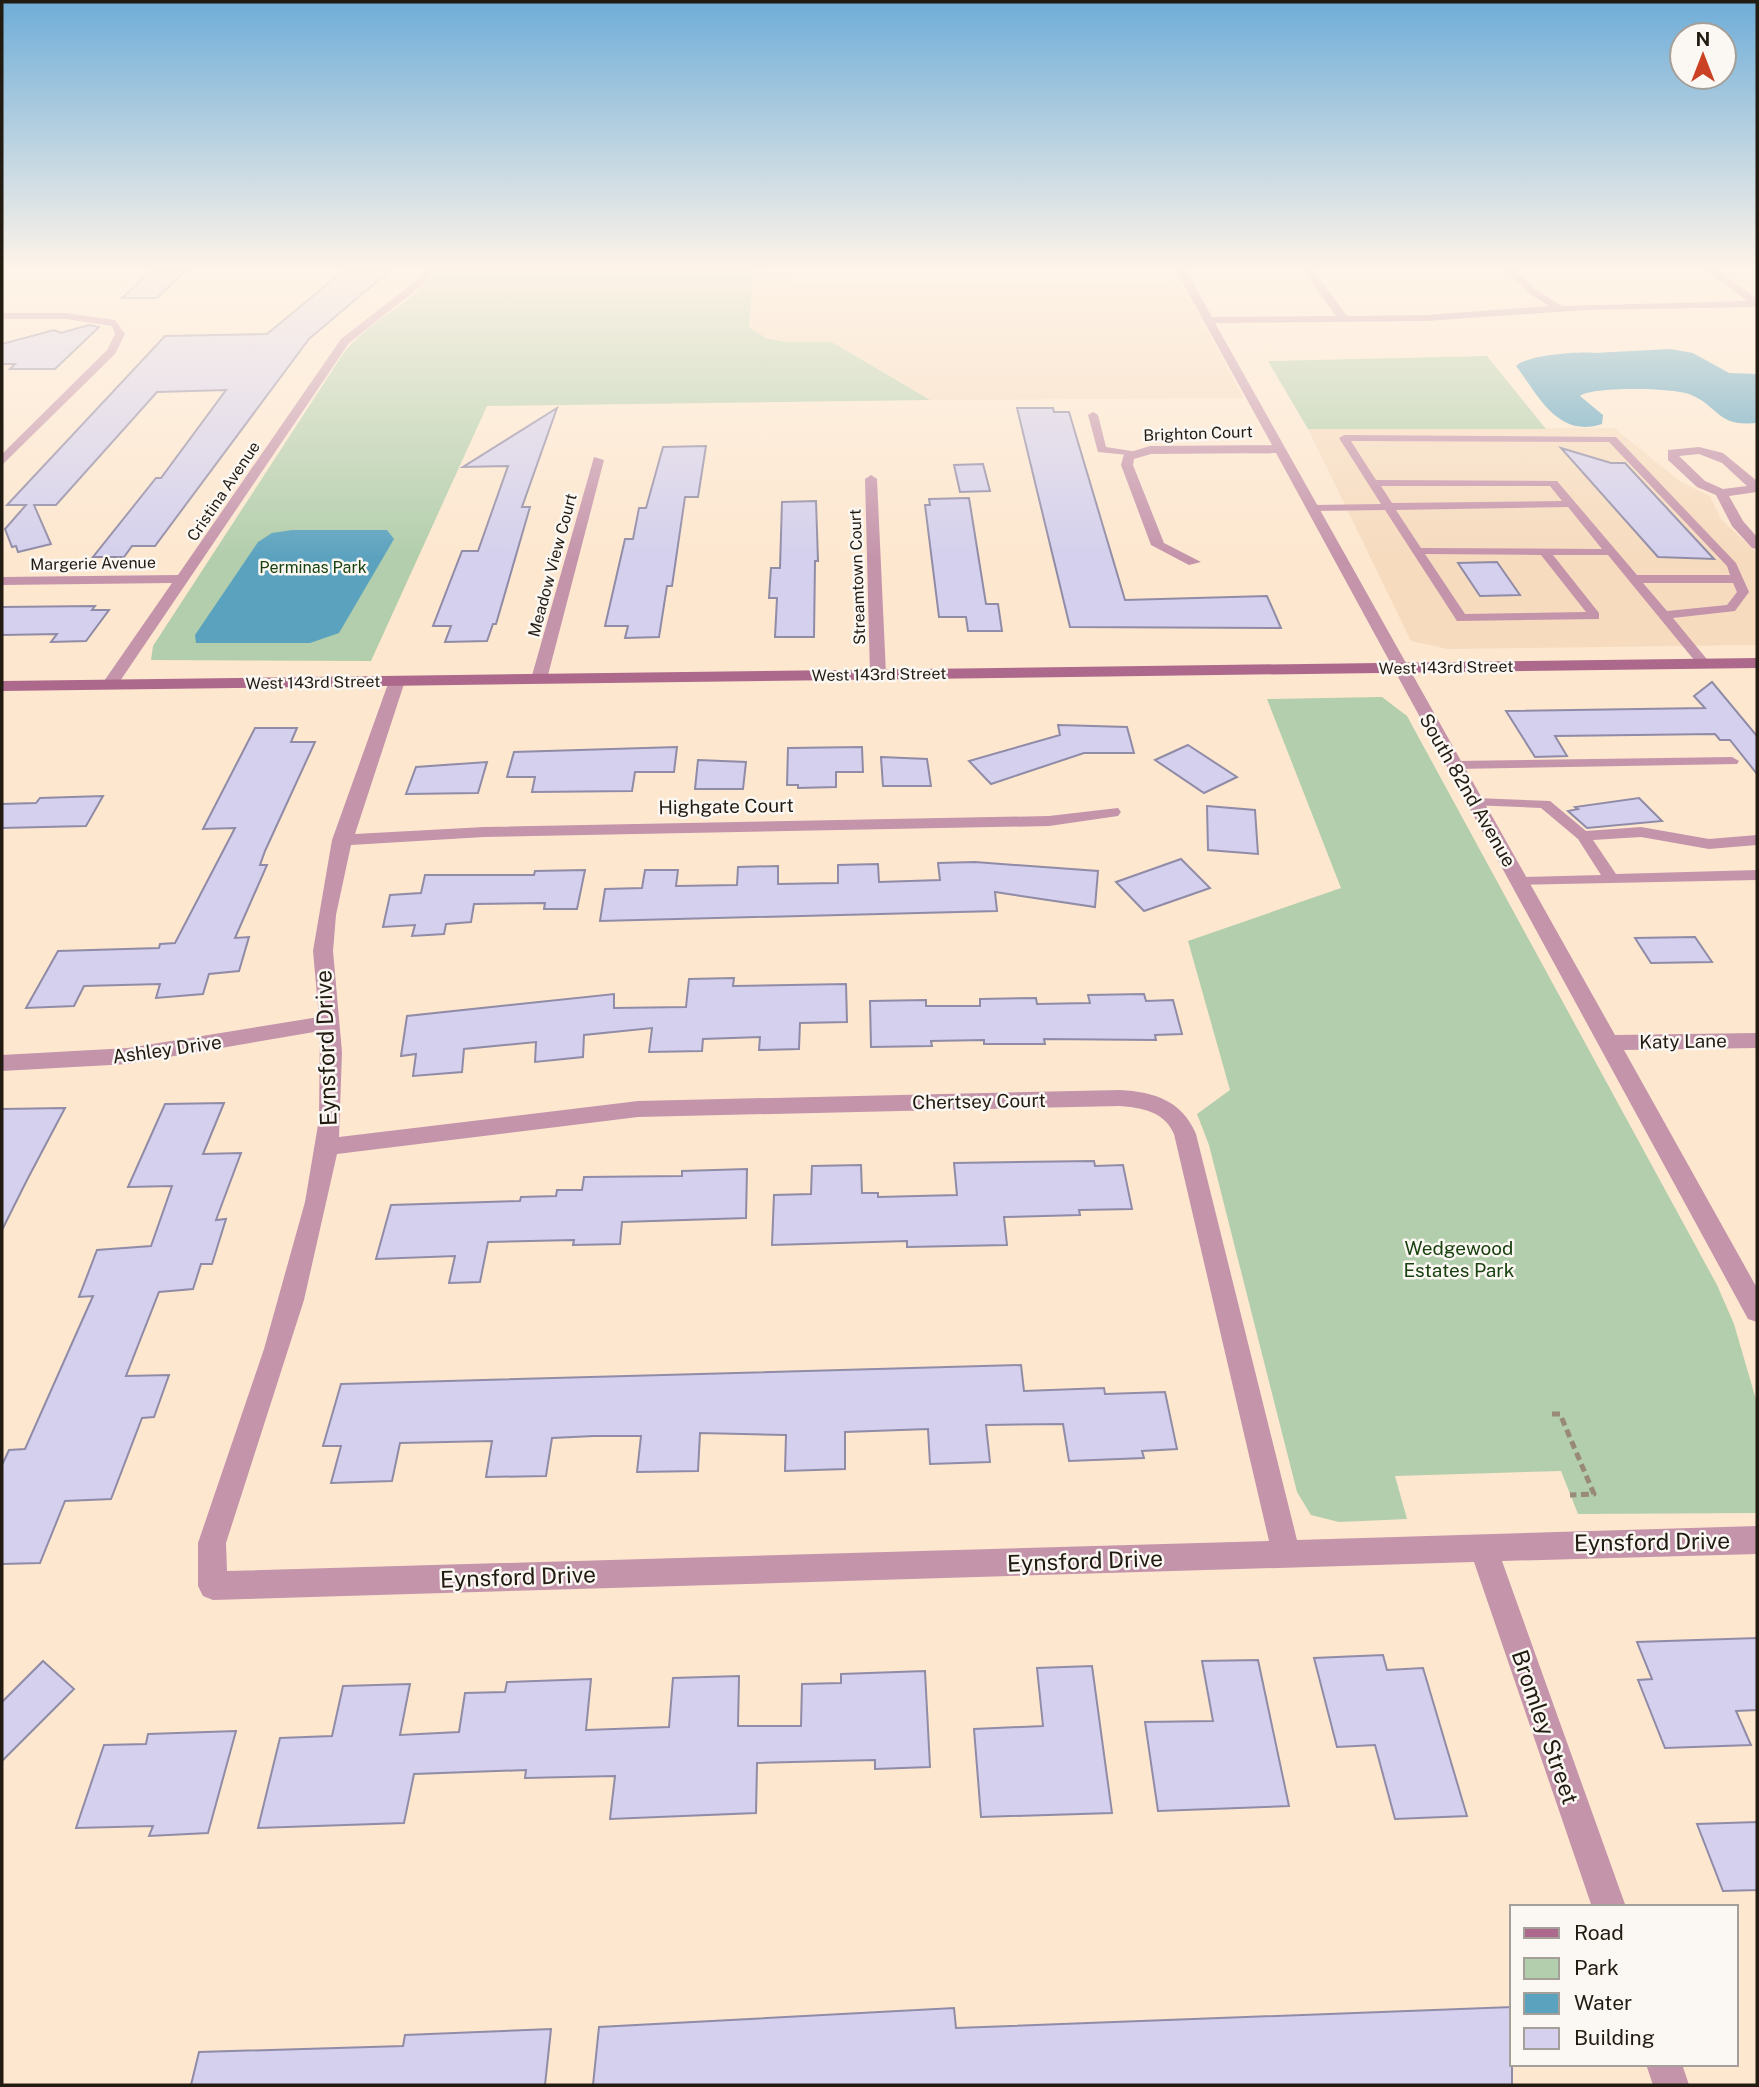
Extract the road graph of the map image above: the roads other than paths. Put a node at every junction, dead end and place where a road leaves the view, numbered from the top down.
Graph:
1 (99, 364) edge
2 (329, 364) edge
3 (1232, 364) edge
4 (1093, 415) dead end
5 (1279, 449) junction
6 (1134, 454) junction
7 (598, 460) dead end
8 (2, 461) edge
9 (871, 479) dead end
10 (1375, 483) junction
11 (1721, 492) junction
12 (1571, 504) junction
13 (1391, 507) junction
14 (1311, 508) junction
15 (1757, 545) edge
16 (1419, 551) junction
17 (1545, 552) junction
18 (1611, 552) junction
19 (1194, 562) dead end
20 (184, 579) junction
21 (1634, 579) junction
22 (1738, 579) junction
23 (2, 581) edge
24 (1664, 615) junction
25 (1704, 663) junction
26 (1757, 663) edge
27 (1399, 667) junction
28 (878, 674) junction
29 (539, 679) junction
30 (397, 681) junction
31 (110, 684) junction
32 (2, 686) edge
33 (1732, 761) dead end
34 (1454, 765) junction
35 (1475, 802) junction
36 (1112, 812) dead end
37 (1583, 836) junction
38 (341, 840) junction
39 (1757, 840) edge
40 (1757, 875) edge
41 (1612, 880) junction
42 (1520, 882) junction
43 (330, 1022) junction
44 (1757, 1040) edge
45 (1609, 1043) junction
46 (2, 1063) edge
47 (327, 1147) junction
48 (1757, 1311) edge
49 (1757, 1540) edge
50 (1483, 1547) junction
51 (1287, 1555) junction
52 (1607, 1905) edge
53 (1665, 2066) edge
54 (1671, 2085) edge

1 - 8 street
2 - 20 street, Cristina Avenue
3 - 5 street, South 82nd Avenue
4 - 6 lane
5 - 6 street, Brighton Court
5 - 14 street, South 82nd Avenue
6 - 19 street, Brighton Court
7 - 29 street, Meadow View Court
9 - 28 street, Streamtown Court
10 - 12 lane
10 - 13 lane
10 - 22 lane
11 - 11 street
11 - 15 street
12 - 13 lane
12 - 18 lane
13 - 14 lane
13 - 16 lane
14 - 27 street, South 82nd Avenue
16 - 17 lane
16 - 17 lane
17 - 18 lane
18 - 21 lane
20 - 23 street, Margerie Avenue
20 - 31 street, Cristina Avenue
21 - 22 lane
21 - 24 lane
22 - 24 lane
24 - 25 lane
25 - 26 main road, West 143rd Street
25 - 27 main road, West 143rd Street
27 - 28 main road, West 143rd Street
27 - 34 street, South 82nd Avenue
28 - 29 main road, West 143rd Street
29 - 30 main road, West 143rd Street
30 - 31 main road, West 143rd Street
30 - 38 street, Eynsford Drive
31 - 32 main road, West 143rd Street
33 - 34 lane
34 - 35 street, South 82nd Avenue
35 - 37 lane
35 - 42 street, South 82nd Avenue
36 - 38 street, Highgate Court
37 - 39 lane
37 - 41 lane
38 - 43 street, Eynsford Drive
40 - 41 lane
41 - 42 lane
42 - 45 street, South 82nd Avenue
43 - 46 street, Ashley Drive
43 - 47 street, Eynsford Drive
44 - 45 street, Katy Lane
45 - 48 street, South 82nd Avenue
47 - 51 street, Chertsey Court
47 - 51 street, Eynsford Drive
49 - 50 street, Eynsford Drive
50 - 51 street, Eynsford Drive
50 - 52 street, Bromley Street
53 - 54 street

